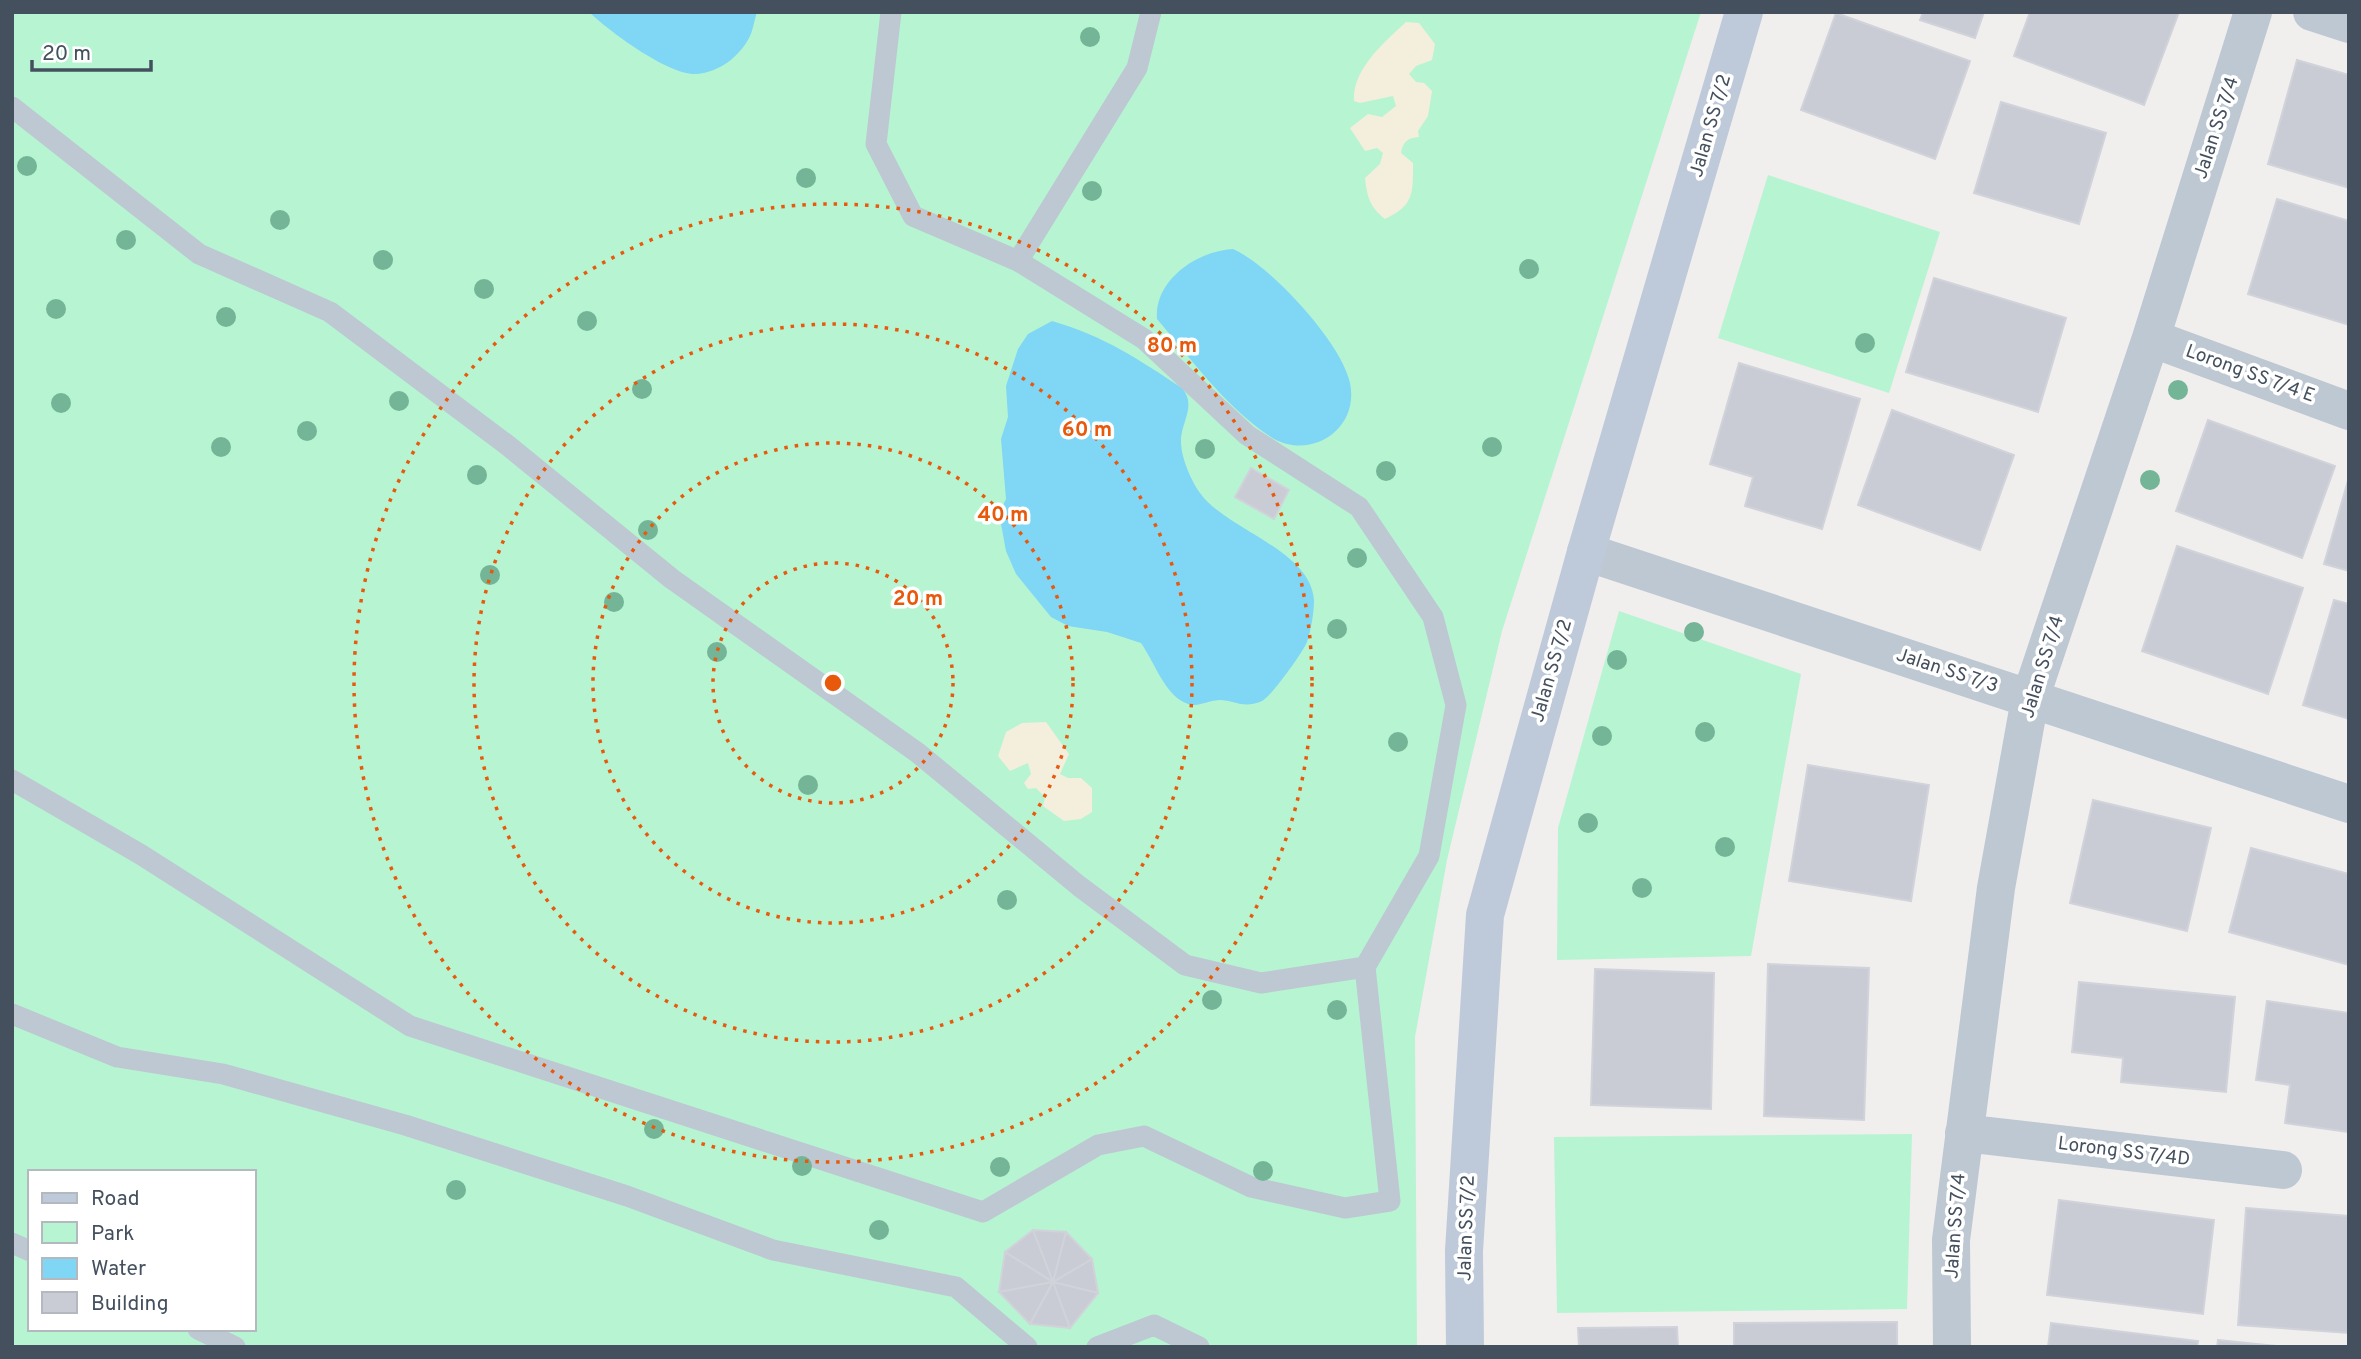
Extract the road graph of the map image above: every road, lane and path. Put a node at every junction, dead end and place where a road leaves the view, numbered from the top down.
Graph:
1 (891, 12) edge
2 (1151, 12) edge
3 (1744, 12) edge
4 (2253, 12) edge
5 (2312, 12) edge
6 (2349, 24) edge
7 (12, 107) edge
8 (1018, 261) junction
9 (2151, 338) junction
10 (2349, 411) edge
11 (1586, 552) junction
12 (2030, 699) junction
13 (12, 780) edge
14 (2349, 804) edge
15 (1365, 967) junction
16 (12, 1014) edge
17 (1964, 1133) junction
18 (2283, 1170) dead end
19 (12, 1243) edge
20 (28, 1250) edge
21 (202, 1331) edge
22 (235, 1347) edge
23 (1027, 1347) edge
24 (1097, 1347) edge
25 (1199, 1347) edge
26 (1465, 1347) edge
27 (1952, 1347) edge

1 - 8 lane
2 - 8 lane
3 - 11 street, Jalan SS 7/2
4 - 9 street, Jalan SS 7/4
5 - 6 street
7 - 15 lane
8 - 15 lane
9 - 10 street, Lorong SS 7/4 E
9 - 12 street, Jalan SS 7/4
11 - 12 street, Jalan SS 7/3
11 - 26 street, Jalan SS 7/2
12 - 14 street, Jalan SS 7/3
12 - 17 street, Jalan SS 7/4
13 - 15 lane
16 - 23 lane
17 - 18 street, Lorong SS 7/4D
17 - 27 street, Jalan SS 7/4
19 - 20 lane
21 - 22 lane
24 - 25 lane

